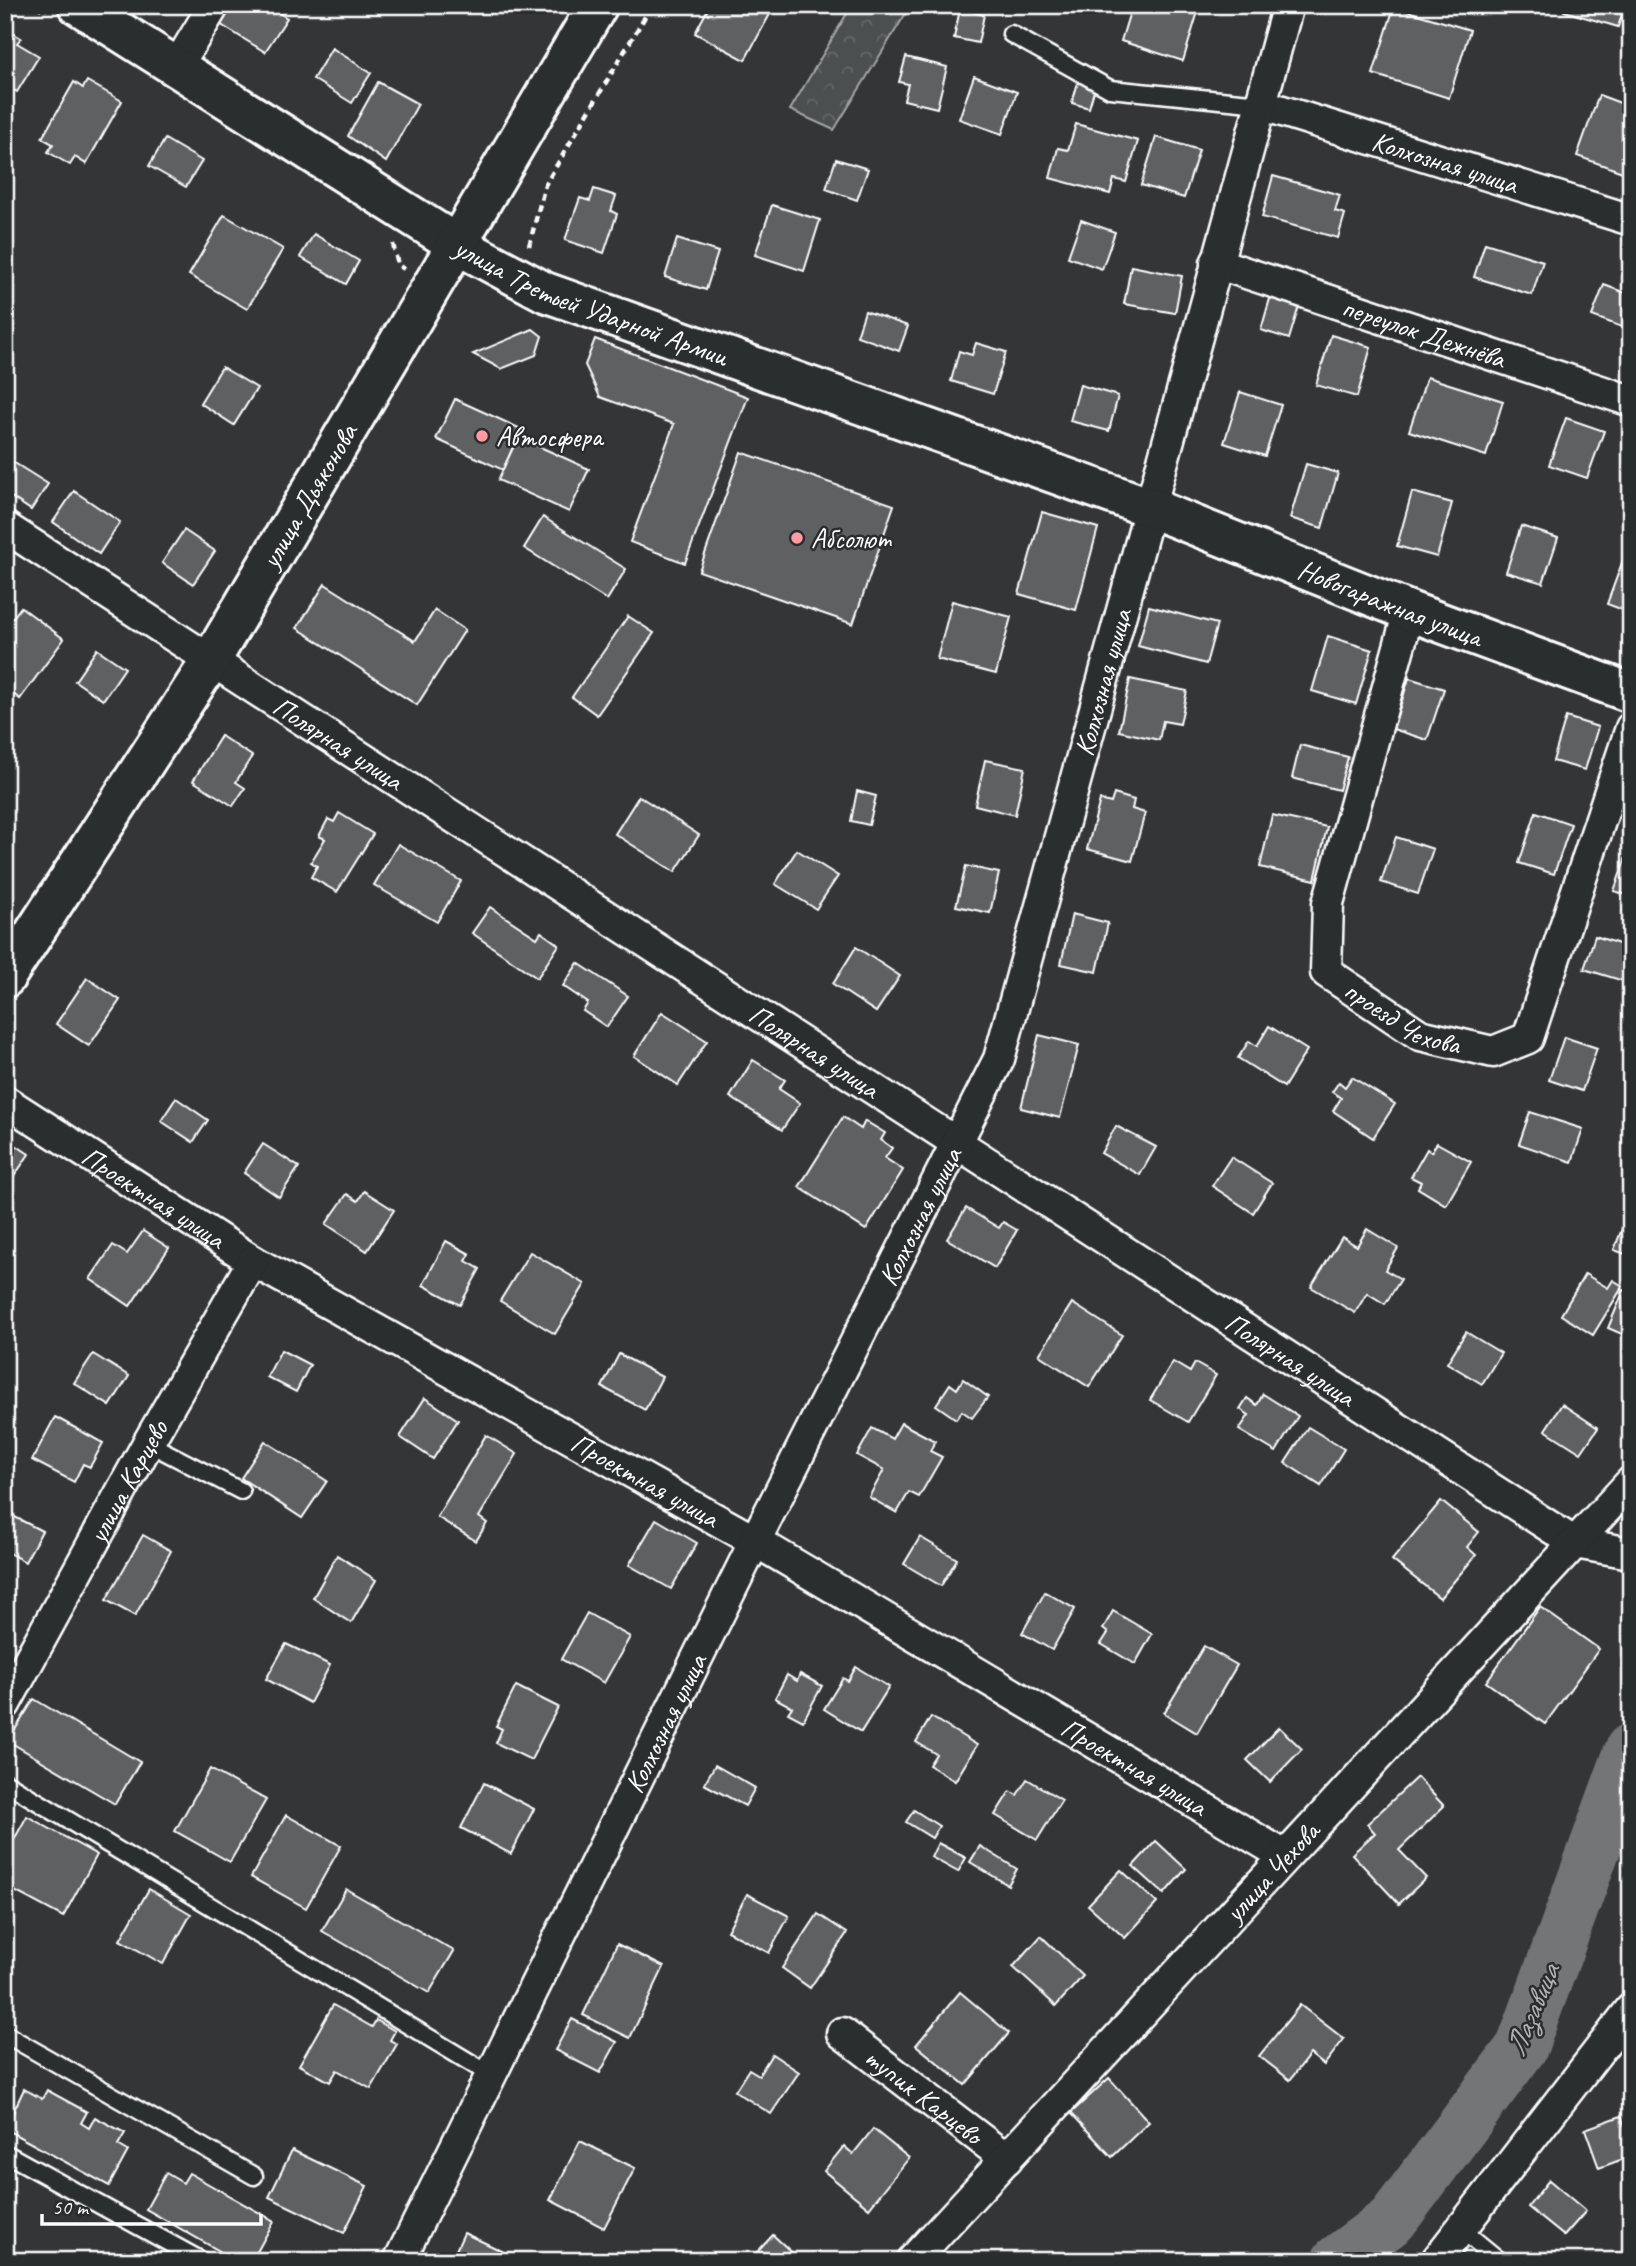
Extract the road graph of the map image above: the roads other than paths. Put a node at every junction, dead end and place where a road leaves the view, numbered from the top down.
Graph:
1 (78, 5) edge
2 (214, 5) edge
3 (598, 5) edge
4 (1288, 5) edge
5 (1011, 34) dead end
6 (176, 68) junction
7 (1261, 104) junction
8 (1631, 220) edge
9 (458, 245) junction
10 (1216, 263) junction
11 (1631, 401) edge
12 (1151, 508) junction
13 (5, 527) edge
14 (1409, 611) junction
15 (210, 662) junction
16 (1631, 692) edge
17 (1631, 728) edge
18 (5, 978) edge
19 (5, 1101) edge
20 (955, 1143) junction
21 (253, 1261) junction
22 (148, 1443) junction
23 (1631, 1482) edge
24 (241, 1491) dead end
25 (755, 1541) junction
26 (1575, 1543) junction
27 (1631, 1553) edge
28 (5, 1704) edge
29 (5, 1782) edge
30 (1285, 1856) junction
31 (1631, 2009) edge
32 (842, 2032) dead end
33 (5, 2034) edge
34 (491, 2075) junction
35 (5, 2153) edge
36 (1007, 2159) junction
37 (254, 2176) dead end
38 (1461, 2229) junction
39 (202, 2261) edge
40 (399, 2261) edge
41 (912, 2261) edge
42 (1436, 2261) edge
43 (1500, 2261) edge

1 - 6 main road, улица Третьей Ударной Армии
2 - 6 street
3 - 9 main road, улица Дьяконова
4 - 7 street, Колхозная улица
5 - 7 lane
6 - 9 main road, улица Третьей Ударной Армии
7 - 8 street, Колхозная улица
7 - 10 street, Колхозная улица
9 - 12 main road, улица Третьей Ударной Армии
9 - 15 main road, улица Дьяконова
10 - 11 street, переулок Дежнёва
10 - 12 street, Колхозная улица
12 - 14 main road, Новогаражная улица
12 - 20 street, Колхозная улица
13 - 15 street, Полярная улица
14 - 16 main road, Новогаражная улица
14 - 17 street, проезд Чехова
15 - 18 main road, улица Дьяконова
15 - 20 street, Полярная улица
19 - 21 street, Проектная улица
20 - 25 street, Колхозная улица
20 - 26 street, Полярная улица
21 - 22 street, улица Карцево
21 - 25 street, Проектная улица
22 - 24 lane
22 - 28 street, улица Карцево
23 - 26 street, улица Чехова
25 - 30 street, Проектная улица
25 - 34 street, Колхозная улица
26 - 27 street, Полярная улица
26 - 30 street, улица Чехова
29 - 34 lane
30 - 36 street, улица Чехова
31 - 38 street
32 - 36 street, тупик Карцево
33 - 37 lane
34 - 40 street, Колхозная улица
35 - 39 lane
36 - 41 street, улица Чехова
38 - 42 street
38 - 43 lane

